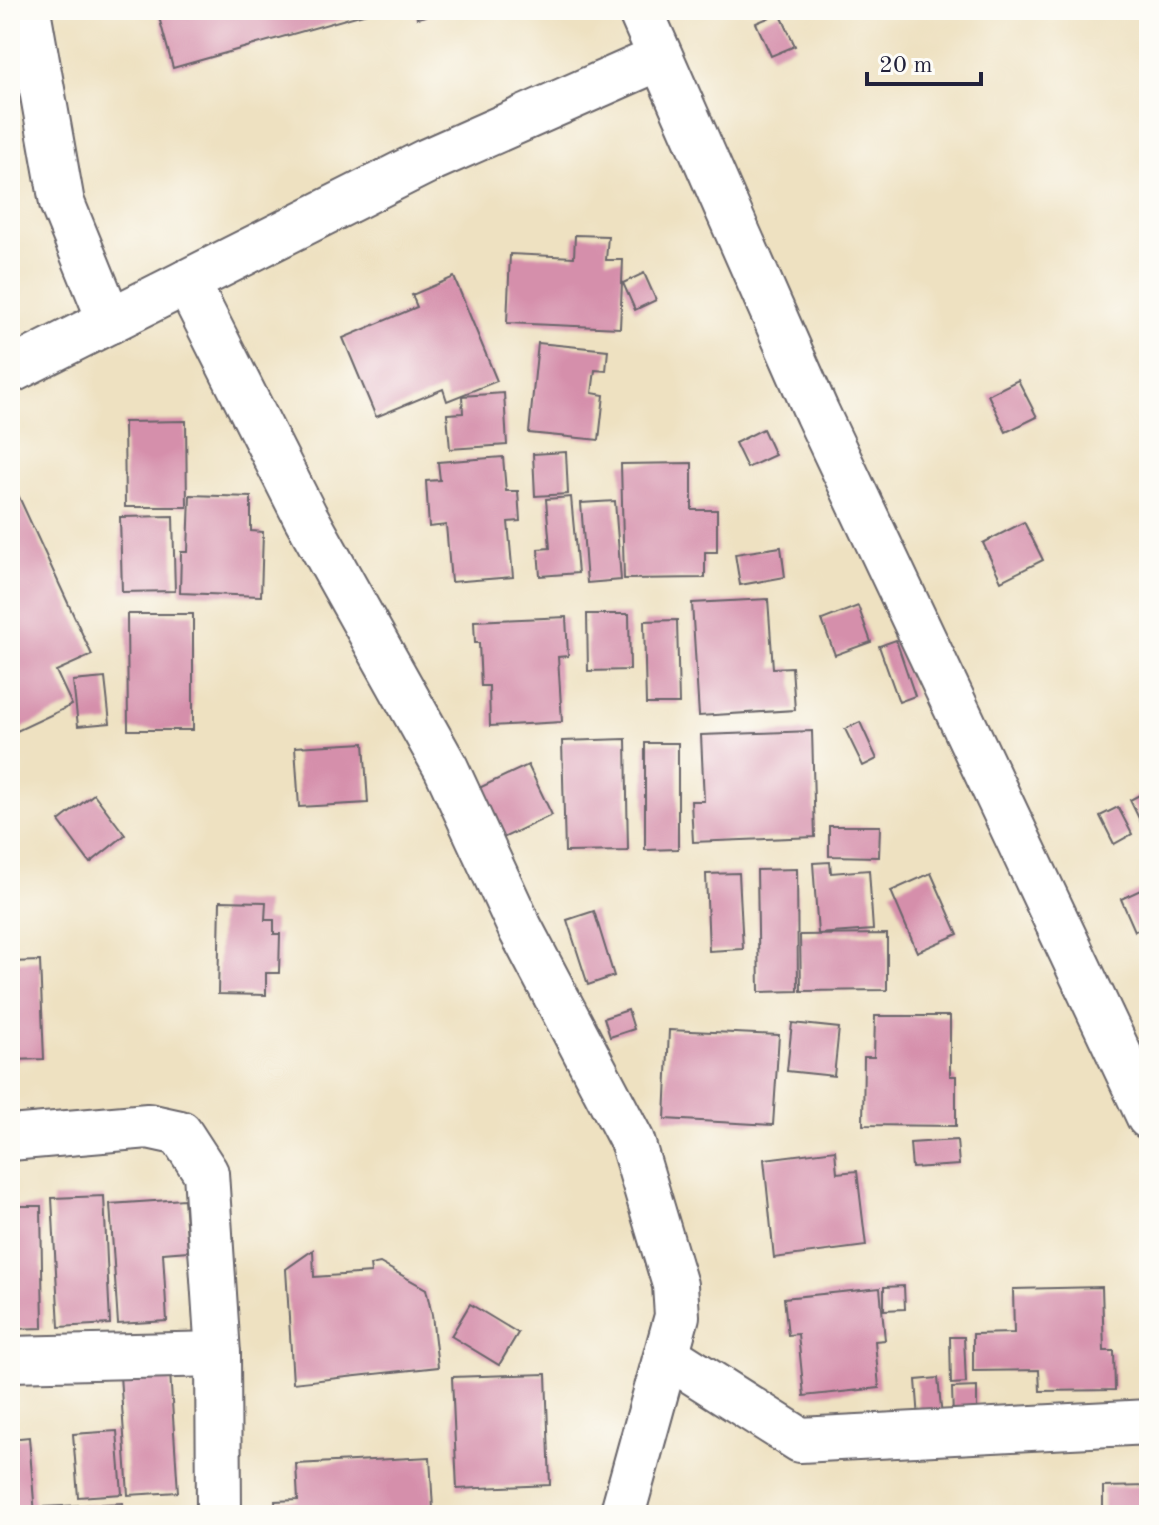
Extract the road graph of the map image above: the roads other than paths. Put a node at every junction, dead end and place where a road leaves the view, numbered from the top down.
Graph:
1 (28, 10) edge
2 (640, 10) edge
3 (660, 58) junction
4 (187, 282) junction
5 (110, 321) junction
6 (10, 371) edge
7 (1149, 1117) edge
8 (10, 1138) edge
9 (218, 1354) junction
10 (668, 1356) junction
11 (10, 1359) edge
12 (1149, 1422) edge
13 (219, 1515) edge
14 (622, 1515) edge

1 - 5 street
2 - 3 street
3 - 4 street
3 - 7 street
4 - 5 street
4 - 10 street
5 - 6 street
8 - 9 street
9 - 11 street
9 - 13 street
10 - 12 street
10 - 14 street

